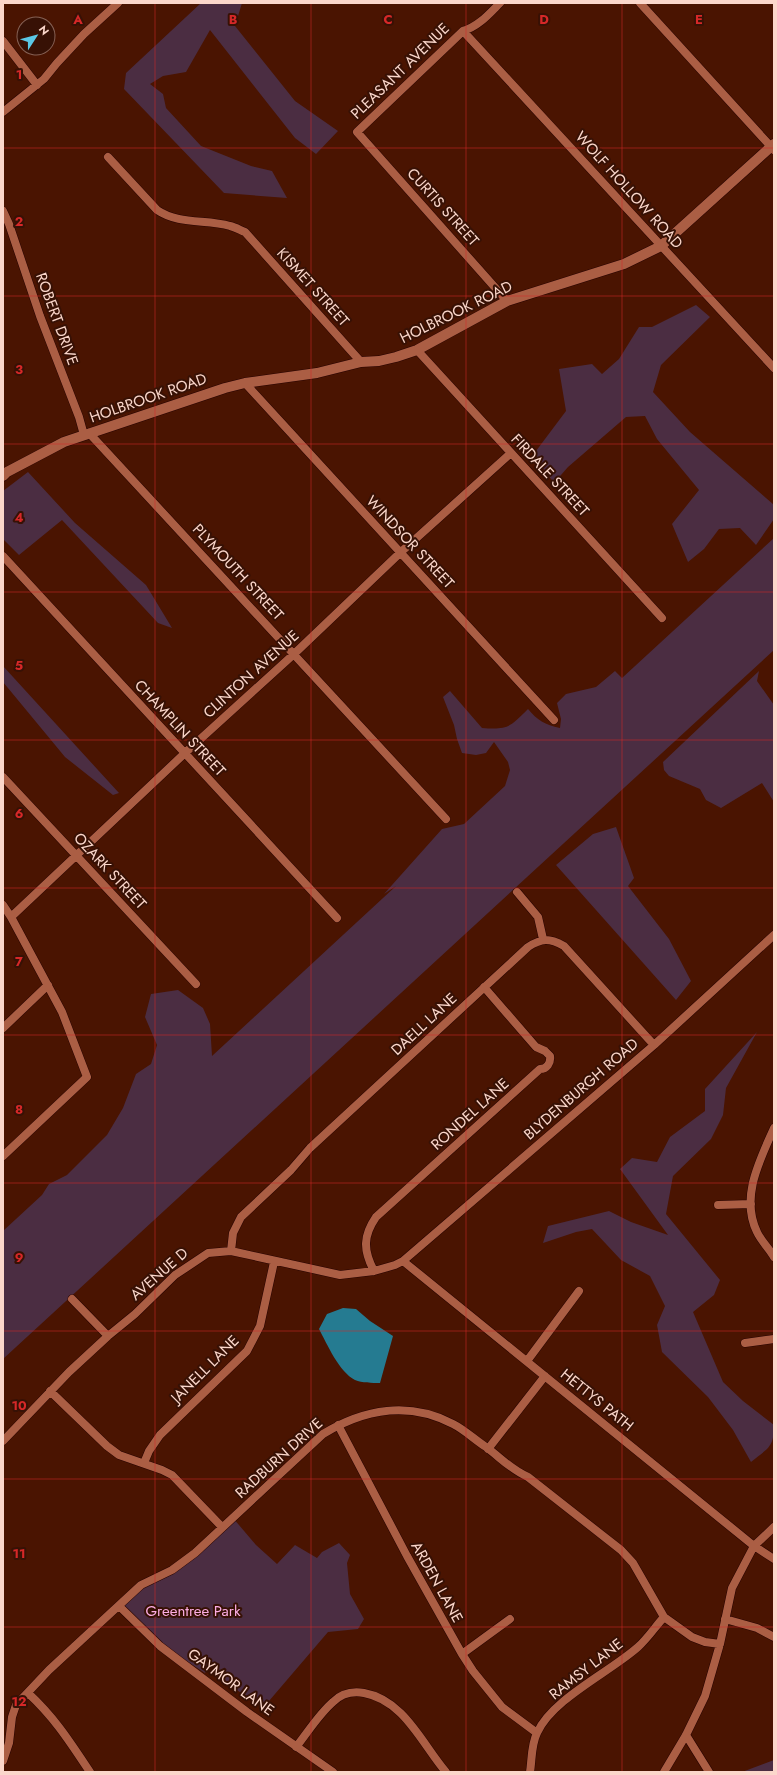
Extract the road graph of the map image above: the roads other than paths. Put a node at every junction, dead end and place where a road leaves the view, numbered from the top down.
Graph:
1 (118, 3) edge
2 (500, 3) edge
3 (640, 3) edge
4 (463, 31) junction
5 (3, 41) edge
6 (37, 85) junction
7 (3, 112) edge
8 (357, 132) joint
9 (773, 147) edge
10 (108, 156) dead end
11 (3, 211) edge
12 (661, 246) junction
13 (508, 301) junction
14 (416, 350) junction
15 (361, 362) junction
16 (774, 368) edge
17 (245, 383) junction
18 (86, 434) junction
19 (510, 453) junction
20 (3, 476) edge
21 (401, 552) junction
22 (3, 556) edge
23 (662, 618) dead end
24 (294, 654) junction
25 (554, 720) dead end
26 (185, 753) junction
27 (3, 777) edge
28 (446, 819) dead end
29 (76, 855) junction
30 (517, 892) dead end
31 (3, 905) edge
32 (11, 917) junction
33 (337, 918) dead end
34 (774, 935) edge
35 (543, 939) junction
36 (196, 984) dead end
37 (48, 985) junction
38 (484, 987) junction
39 (3, 1028) edge
40 (654, 1045) junction
41 (774, 1128) edge
42 (3, 1156) edge
43 (718, 1204) dead end
44 (751, 1204) junction
45 (231, 1251) junction
46 (774, 1257) edge
47 (403, 1260) junction
48 (274, 1262) junction
49 (374, 1271) junction
50 (578, 1291) dead end
51 (72, 1299) dead end
52 (108, 1336) junction
53 (774, 1339) edge
54 (745, 1343) dead end
55 (527, 1361) junction
56 (545, 1376) junction
57 (50, 1391) junction
58 (338, 1425) junction
59 (3, 1441) edge
60 (488, 1448) junction
61 (144, 1463) junction
62 (222, 1527) junction
63 (774, 1527) edge
64 (754, 1546) junction
65 (774, 1559) edge
66 (119, 1606) junction
67 (664, 1617) junction
68 (510, 1619) dead end
69 (725, 1619) junction
70 (774, 1637) edge
71 (720, 1644) junction
72 (462, 1654) junction
73 (28, 1693) junction
74 (537, 1733) junction
75 (686, 1735) junction
76 (296, 1747) junction
77 (3, 1761) edge
78 (90, 1772) edge
79 (333, 1772) edge
80 (446, 1772) edge
81 (530, 1772) edge
82 (664, 1772) edge
83 (709, 1772) edge

1 - 6 street
2 - 4 street, PLEASANT AVENUE
3 - 9 street
4 - 8 street, PLEASANT AVENUE
4 - 12 street, WOLF HOLLOW ROAD
5 - 6 street
6 - 7 street
8 - 13 street, CURTIS STREET
9 - 12 street, HOLBROOK ROAD
10 - 15 street, KISMET STREET
11 - 18 street, ROBERT DRIVE
12 - 13 street, HOLBROOK ROAD
12 - 16 street, WOLF HOLLOW ROAD
13 - 14 street, HOLBROOK ROAD
14 - 15 street, HOLBROOK ROAD
14 - 19 street, FIRDALE STREET
15 - 17 street, HOLBROOK ROAD
17 - 18 street, HOLBROOK ROAD
17 - 21 street, WINDSOR STREET
18 - 20 street, HOLBROOK ROAD
18 - 24 street, PLYMOUTH STREET
19 - 21 street, CLINTON AVENUE
19 - 23 street, FIRDALE STREET
21 - 24 street, CLINTON AVENUE
21 - 25 street, WINDSOR STREET
22 - 26 street, CHAMPLIN STREET
24 - 26 street, CLINTON AVENUE
24 - 28 street, PLYMOUTH STREET
26 - 29 street, CLINTON AVENUE
26 - 33 street, CHAMPLIN STREET
27 - 29 street, OZARK STREET
29 - 32 street, CLINTON AVENUE
29 - 36 street, OZARK STREET
30 - 35 street
31 - 32 street
32 - 37 street
34 - 40 street, BLYDENBURGH ROAD
35 - 38 street, DAELL LANE
35 - 40 street
37 - 39 street
37 - 42 street
38 - 45 street, DAELL LANE
38 - 49 street, RONDEL LANE
40 - 47 street, BLYDENBURGH ROAD
41 - 44 street
43 - 44 street
44 - 46 street
45 - 48 street, AVENUE D
45 - 52 street, AVENUE D
47 - 49 street, AVENUE D
47 - 55 street, HETTYS PATH
48 - 49 street, AVENUE D
48 - 61 street, JANELL LANE
50 - 55 street
51 - 52 street
52 - 57 street, AVENUE D
53 - 54 street
55 - 56 street, HETTYS PATH
56 - 60 street
56 - 64 street, HETTYS PATH
57 - 59 street, AVENUE D
57 - 61 street
58 - 60 street, RADBURN DRIVE
58 - 62 street, RADBURN DRIVE
58 - 72 street, ARDEN LANE
60 - 67 street, RADBURN DRIVE
61 - 62 street
62 - 66 street, RADBURN DRIVE
63 - 64 street
64 - 65 street, HETTYS PATH
64 - 69 street
66 - 73 street, RADBURN DRIVE
66 - 76 street, GAYMOR LANE
67 - 71 street, RADBURN DRIVE
67 - 74 street, RAMSY LANE
68 - 72 street
69 - 70 street
69 - 71 street
71 - 75 street
72 - 74 street, ARDEN LANE
73 - 77 street, RADBURN DRIVE
73 - 78 street
74 - 81 street, RAMSY LANE
75 - 82 street
75 - 83 street
76 - 79 street, GAYMOR LANE
76 - 80 street

